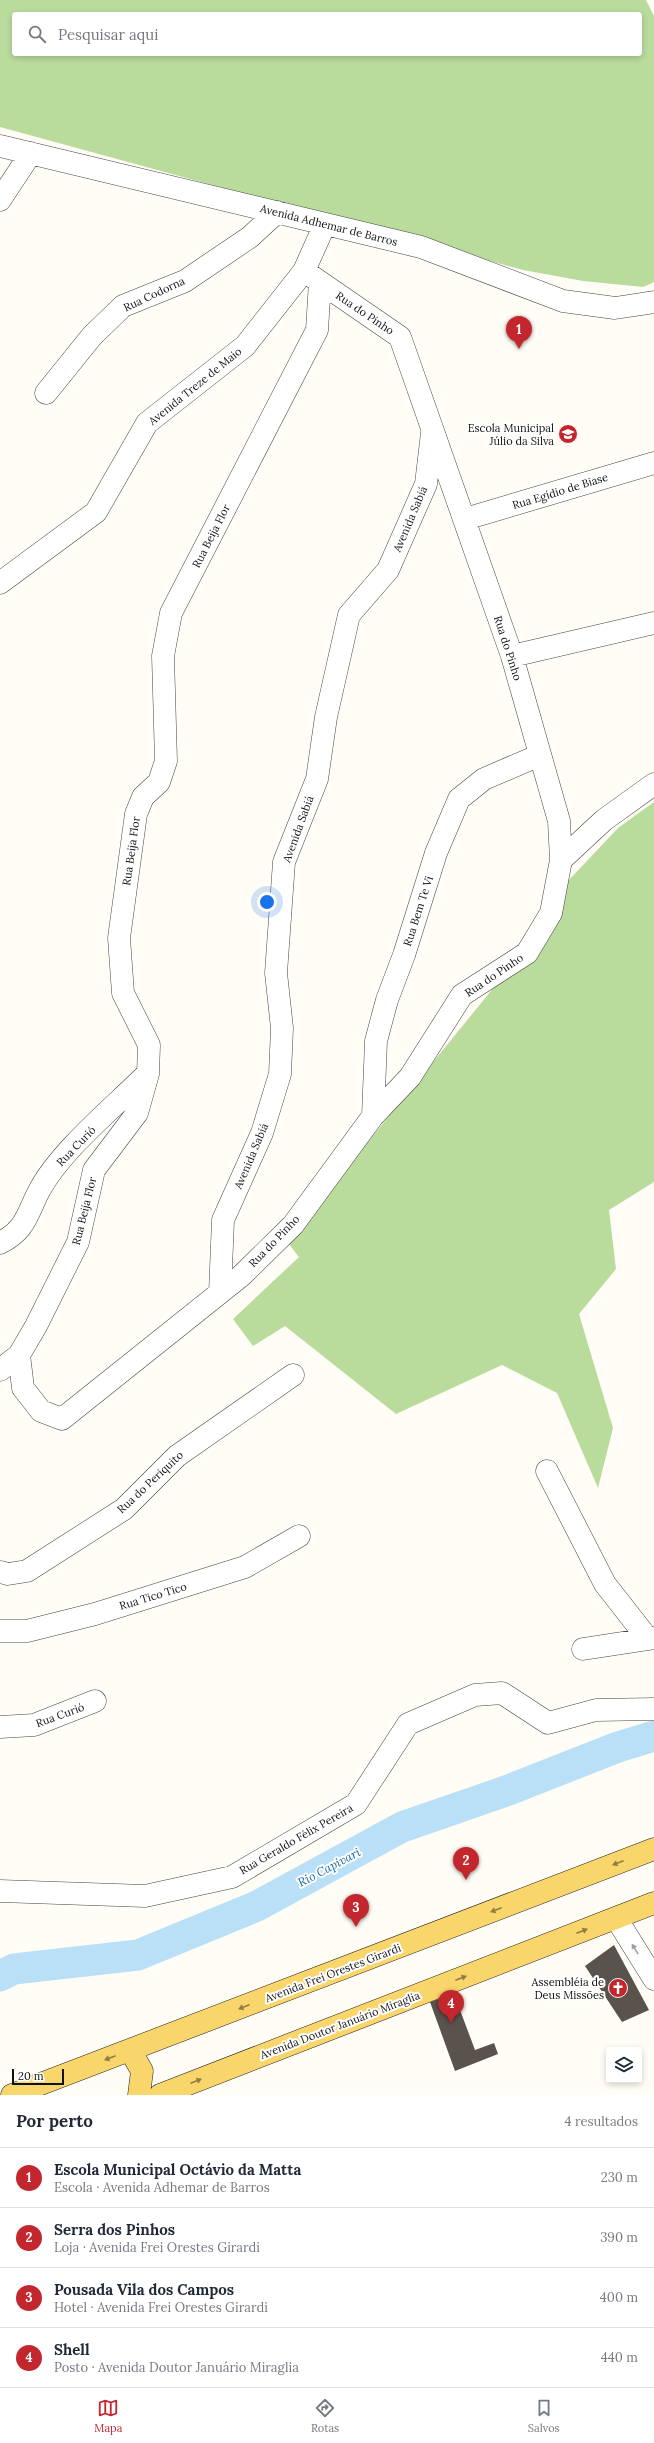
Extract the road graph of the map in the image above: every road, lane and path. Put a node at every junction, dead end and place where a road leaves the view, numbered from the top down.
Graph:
1 (0, 146) edge
2 (31, 153) junction
3 (0, 200) edge
4 (277, 212) junction
5 (324, 224) junction
6 (312, 277) junction
7 (654, 302) edge
8 (46, 393) dead end
9 (433, 427) junction
10 (654, 462) edge
11 (465, 519) junction
12 (2, 579) edge
13 (654, 623) edge
14 (512, 656) junction
15 (540, 754) junction
16 (654, 784) edge
17 (561, 860) junction
18 (148, 1074) junction
19 (373, 1116) junction
20 (0, 1244) edge
21 (220, 1293) junction
22 (19, 1355) junction
23 (0, 1370) edge
24 (293, 1375) dead end
25 (547, 1471) dead end
26 (299, 1536) dead end
27 (0, 1572) edge
28 (0, 1631) edge
29 (651, 1639) edge
30 (583, 1649) dead end
31 (95, 1702) dead end
32 (654, 1709) edge
33 (0, 1726) edge
34 (654, 1850) edge
35 (0, 1891) edge
36 (654, 1903) edge
37 (616, 1918) junction
38 (654, 1979) edge
39 (130, 2050) junction
40 (12, 2095) edge
41 (140, 2095) edge
42 (160, 2095) edge

1 - 2 street, Avenida Adhemar de Barros
2 - 3 street
2 - 4 street, Avenida Adhemar de Barros
4 - 5 street, Avenida Adhemar de Barros
4 - 8 street, Rua Codorna
5 - 6 street, Avenida Treze de Maio
5 - 7 street, Avenida Adhemar de Barros
6 - 9 street, Rua do Pinho
6 - 12 street, Avenida Treze de Maio
6 - 18 street, Rua Beija Flor
9 - 11 street, Rua do Pinho
9 - 21 street, Avenida Sabiá
10 - 11 street, Rua Egídio de Biase
11 - 14 street, Rua do Pinho
13 - 14 street
14 - 15 street, Rua do Pinho
15 - 17 street, Rua do Pinho
15 - 19 street, Rua Bem Te Vi
16 - 17 street
17 - 19 street, Rua do Pinho
18 - 20 street, Rua Curió
18 - 22 street, Rua Beija Flor
19 - 21 street, Rua do Pinho
21 - 22 street, Rua do Pinho
22 - 23 street, Rua Beija Flor
24 - 27 street, Rua do Periquito
25 - 29 street
26 - 28 street, Rua Tico Tico
29 - 30 street
31 - 33 street, Rua Curió
32 - 35 street, Rua Geraldo Félix Pereira
34 -> 39 main road, Avenida Frei Orestes Girardi
36 - 37 main road, Avenida Doutor Januário Miraglia
38 -> 37 street
42 -> 37 main road, Avenida Doutor Januário Miraglia
39 -> 40 main road, Avenida Frei Orestes Girardi
39 - 41 main road

